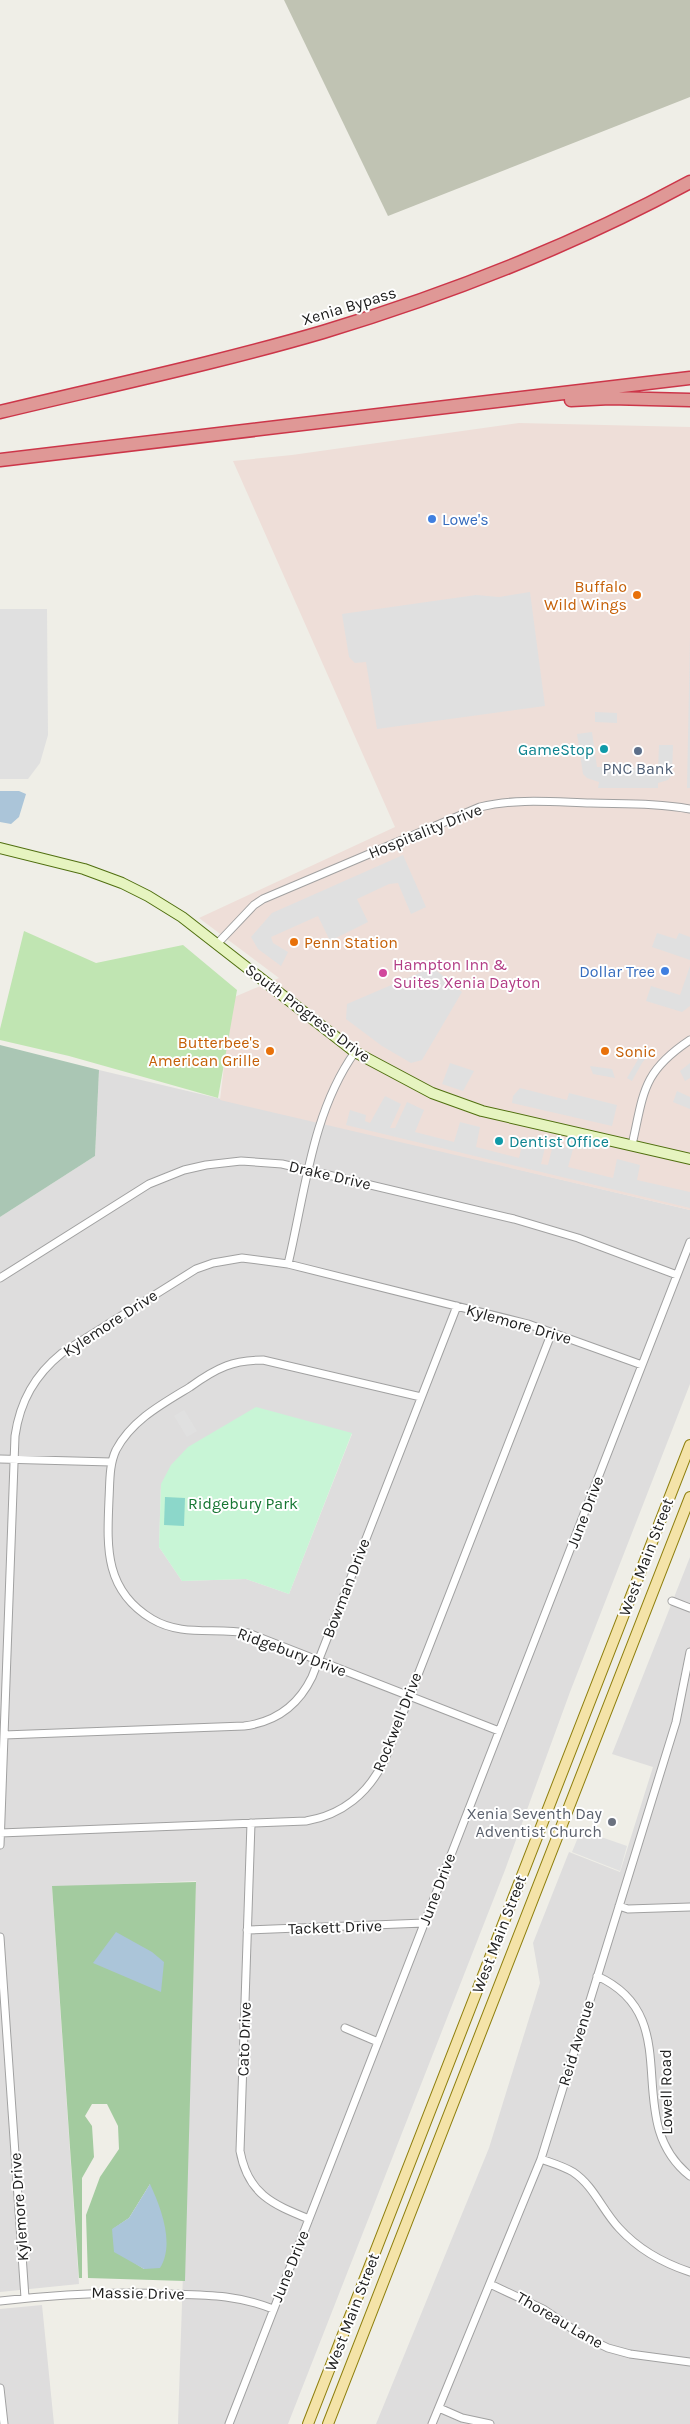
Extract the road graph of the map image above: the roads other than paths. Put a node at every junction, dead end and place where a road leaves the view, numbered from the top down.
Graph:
1 (690, 182) edge
2 (690, 378) edge
3 (690, 400) edge
4 (0, 412) edge
5 (317, 422) junction
6 (0, 460) edge
7 (690, 810) edge
8 (0, 848) edge
9 (217, 944) junction
10 (690, 1040) edge
11 (355, 1052) junction
12 (632, 1145) junction
13 (690, 1159) edge
14 (309, 1171) junction
15 (690, 1242) edge
16 (288, 1264) junction
17 (677, 1275) junction
18 (0, 1278) edge
19 (457, 1306) junction
20 (552, 1332) junction
21 (642, 1365) junction
22 (421, 1398) junction
23 (690, 1445) edge
24 (0, 1459) edge
25 (13, 1459) junction
26 (111, 1462) junction
27 (690, 1497) edge
28 (672, 1601) dead end
29 (690, 1608) edge
30 (690, 1652) edge
31 (318, 1661) junction
32 (408, 1696) junction
33 (499, 1731) junction
34 (4, 1735) junction
35 (251, 1823) junction
36 (0, 1833) edge
37 (0, 1845) edge
38 (619, 1906) junction
39 (690, 1907) edge
40 (424, 1923) junction
41 (247, 1930) junction
42 (0, 1937) edge
43 (0, 1944) edge
44 (597, 1976) junction
45 (634, 1991) dead end
46 (345, 2028) dead end
47 (378, 2042) junction
48 (664, 2111) dead end
49 (541, 2159) junction
50 (690, 2176) edge
51 (309, 2219) junction
52 (690, 2272) edge
53 (490, 2284) junction
54 (25, 2298) junction
55 (0, 2301) edge
56 (273, 2309) junction
57 (690, 2362) edge
58 (0, 2388) edge
59 (439, 2408) junction
60 (4, 2424) edge
61 (228, 2424) edge
62 (308, 2424) edge
63 (328, 2424) edge
64 (432, 2424) edge
65 (490, 2424) edge

1 - 4 highway, Xenia Bypass
2 - 5 highway
3 - 5 highway
5 - 6 highway
7 - 9 street, Hospitality Drive
8 - 9 street, South Progress Drive
9 - 11 street, South Progress Drive
10 - 12 street
11 - 12 street, South Progress Drive
11 - 14 street
12 - 13 street, South Progress Drive
14 - 16 street
14 - 17 street, Drake Drive
14 - 18 street, Drake Drive
15 - 17 street, June Drive
16 - 19 street, Kylemore Drive
16 - 25 street, Kylemore Drive
17 - 21 street, June Drive
19 - 20 street, Kylemore Drive
19 - 22 street, Bowman Drive
20 - 21 street, Kylemore Drive
20 - 32 street, Rockwell Drive
21 - 33 street, June Drive
22 - 26 street, Ridgebury Drive
22 - 31 street, Bowman Drive
23 - 62 main road, West Main Street
24 - 25 street
25 - 26 street
25 - 34 street, Kylemore Drive
26 - 31 street, Ridgebury Drive
27 - 63 main road, West Main Street
28 - 29 street
30 - 38 street, Reid Avenue
31 - 32 street, Ridgebury Drive
31 - 34 street, Bowman Drive
32 - 33 street, Ridgebury Drive
32 - 35 street, Rockwell Drive
33 - 40 street, June Drive
34 - 36 street, Kylemore Drive
35 - 36 street, Rockwell Drive
35 - 41 street, Cato Drive
36 - 37 street, Kylemore Drive
38 - 39 street
38 - 44 street, Reid Avenue
40 - 41 street, Tackett Drive
40 - 47 street, June Drive
41 - 51 street, Cato Drive
42 - 43 street, Kylemore Drive
43 - 54 street, Kylemore Drive
44 - 45 street
44 - 49 street, Reid Avenue
46 - 47 street
47 - 51 street, June Drive
48 - 50 street, Lowell Road
49 - 52 street
49 - 53 street, Reid Avenue
51 - 56 street, June Drive
53 - 57 street, Thoreau Lane
53 - 59 street, Reid Avenue
54 - 55 street, Massie Drive
54 - 56 street, Massie Drive
56 - 61 street, June Drive
58 - 60 street
59 - 64 street, Reid Avenue
59 - 65 street

